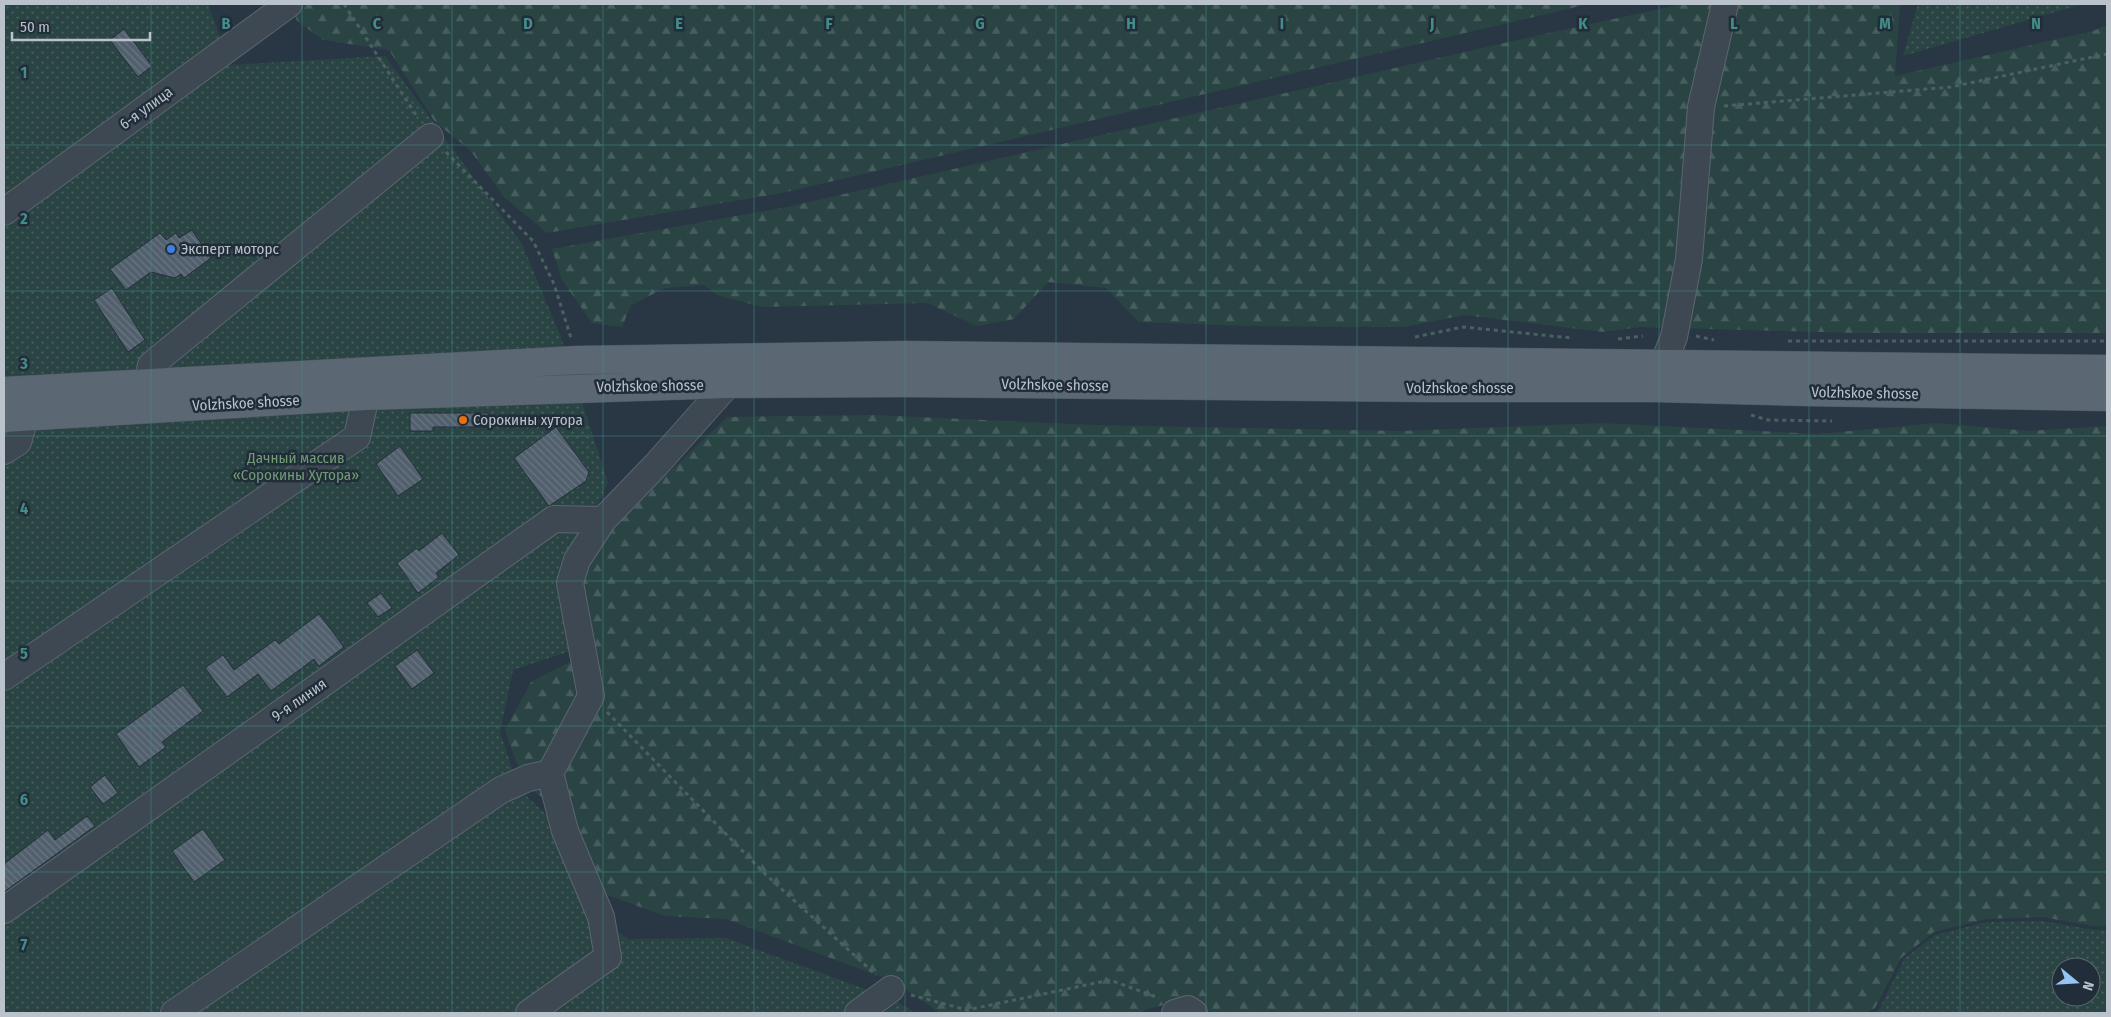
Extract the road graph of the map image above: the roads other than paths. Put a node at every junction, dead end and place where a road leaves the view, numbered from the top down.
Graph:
1 (289, 4) edge
2 (1725, 4) edge
3 (430, 137) road end
4 (4, 212) edge
5 (2107, 369) edge
6 (1659, 376) junction
7 (147, 384) junction
8 (728, 384) junction
9 (4, 392) edge
10 (366, 396) junction
11 (2107, 397) edge
12 (14, 418) edge
13 (4, 451) edge
14 (603, 520) junction
15 (4, 677) edge
16 (550, 773) junction
17 (4, 910) edge
18 (891, 989) road end
19 (174, 1013) edge
20 (529, 1013) edge
21 (858, 1013) edge

1 - 4 lane, 6-я улица
2 - 6 lane
3 - 7 lane
5 - 6 main road, Volzhskoe shosse
6 - 7 main road, Volzhskoe shosse
6 - 8 main road, Volzhskoe shosse
6 - 11 main road, Volzhskoe shosse
7 - 9 main road, Volzhskoe shosse
8 - 10 main road, Volzhskoe shosse
8 - 14 lane
10 - 12 main road, Volzhskoe shosse
10 - 15 lane
12 - 13 lane
14 - 16 lane
14 - 17 lane, 9-я линия
16 - 19 lane
16 - 20 lane
18 - 21 lane

